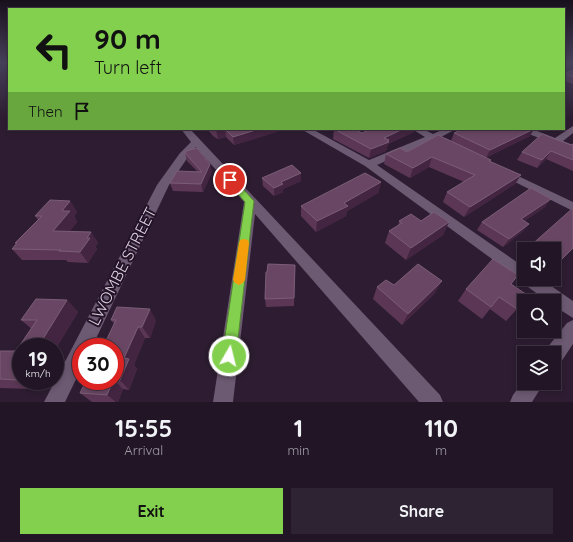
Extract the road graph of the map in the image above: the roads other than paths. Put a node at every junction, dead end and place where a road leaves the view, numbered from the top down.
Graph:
1 (573, 129) edge
2 (186, 130) edge
3 (307, 130) edge
4 (418, 130) edge
5 (450, 130) edge
6 (527, 130) edge
7 (434, 138) junction
8 (556, 141) junction
9 (196, 142) junction
10 (573, 148) edge
11 (460, 150) edge
12 (369, 164) junction
13 (492, 166) edge
14 (250, 201) junction
15 (573, 206) edge
16 (517, 270) edge
17 (540, 286) edge
18 (573, 310) edge
19 (573, 329) edge
20 (86, 338) edge
21 (561, 346) edge
22 (72, 366) edge
23 (529, 390) edge
24 (54, 402) edge
25 (223, 402) edge
26 (433, 402) edge
27 (520, 402) edge

1 - 8 street
2 - 9 street
3 - 12 street
4 - 7 street
5 - 7 street
6 - 8 street
7 - 11 street
7 - 12 street
8 - 10 street
9 - 14 street
9 - 20 street, LWOMBE STREET
12 - 16 street
13 - 15 street
14 - 25 street
14 - 26 street
17 - 18 street
19 - 21 street
22 - 24 street, LWOMBE STREET
23 - 27 street

